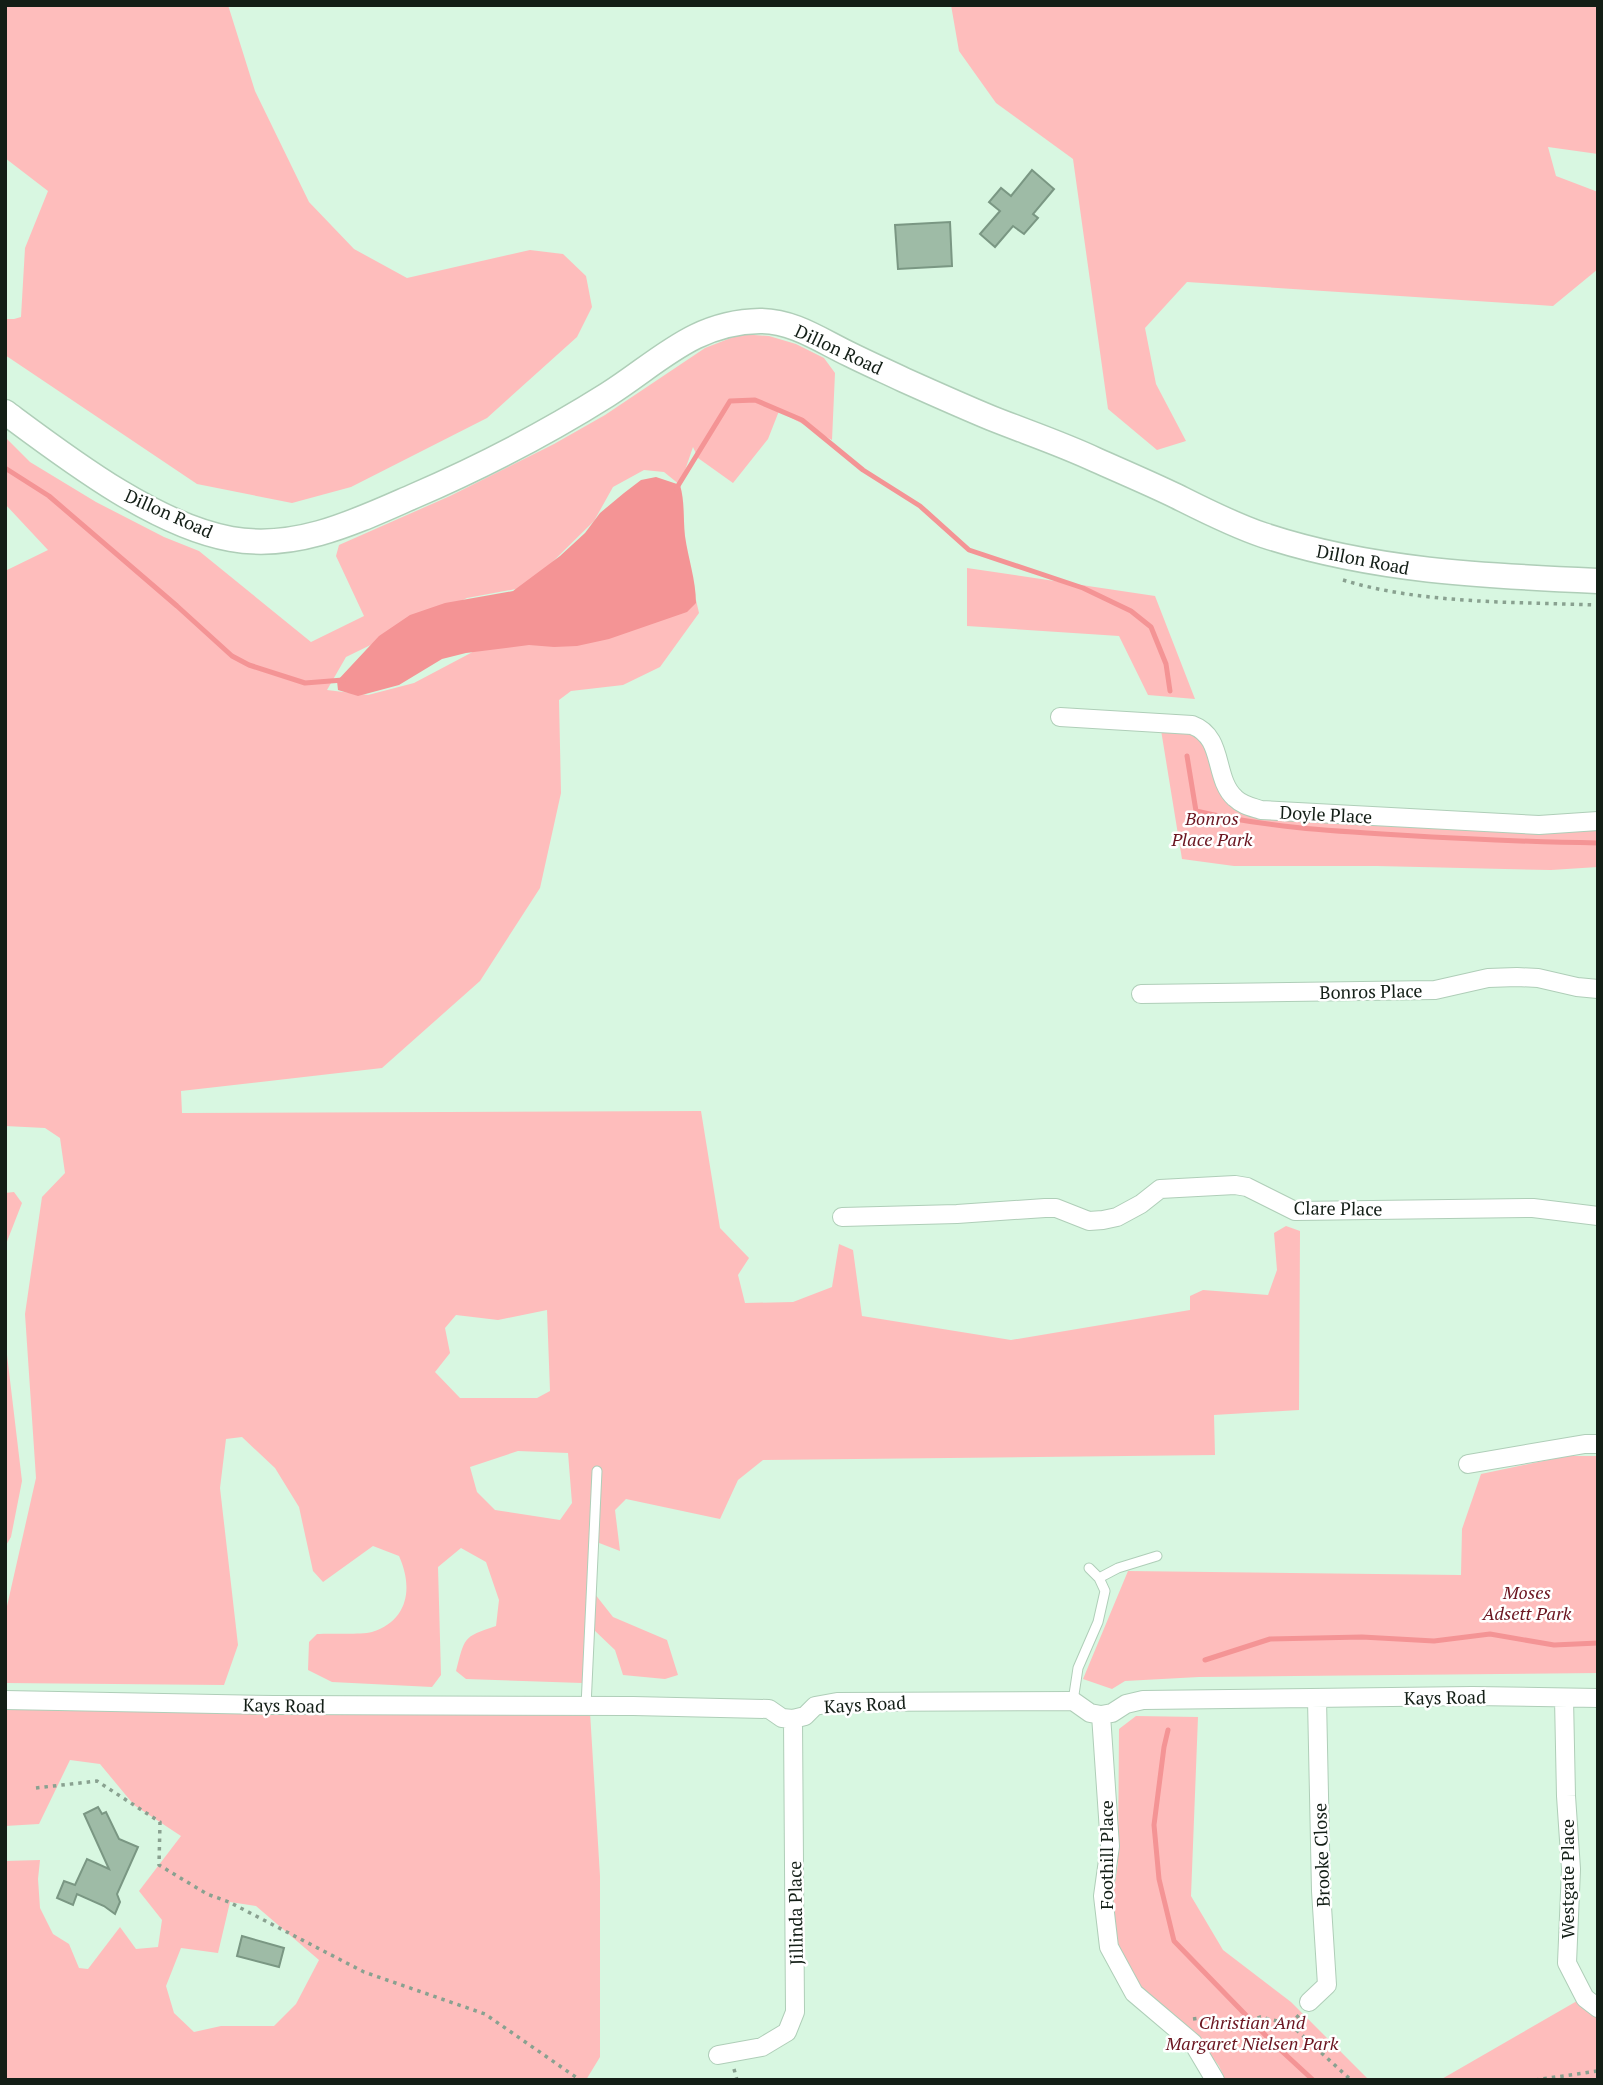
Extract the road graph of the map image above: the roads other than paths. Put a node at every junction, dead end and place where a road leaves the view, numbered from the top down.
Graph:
1 (5, 412) edge
2 (1598, 581) edge
3 (1060, 717) dead end
4 (1598, 821) edge
5 (1598, 989) edge
6 (1141, 994) dead end
7 (1598, 1216) edge
8 (842, 1217) dead end
9 (1598, 1444) edge
10 (1468, 1464) dead end
11 (597, 1471) dead end
12 (1157, 1556) dead end
13 (1088, 1568) dead end
14 (1099, 1578) junction
15 (1564, 1698) junction
16 (1598, 1698) edge
17 (1317, 1699) junction
18 (5, 1700) edge
19 (1073, 1700) junction
20 (586, 1706) junction
21 (1101, 1715) junction
22 (793, 1719) junction
23 (1310, 2003) road end
24 (1598, 2008) edge
25 (718, 2055) dead end
26 (1215, 2080) edge

1 - 2 main road, Dillon Road
3 - 4 street, Doyle Place
5 - 6 street, Bonros Place
7 - 8 street, Clare Place
9 - 10 street
11 - 20 lane
12 - 14 lane
13 - 14 lane
14 - 19 lane
15 - 16 street, Kays Road
15 - 17 street, Kays Road
15 - 24 street, Westgate Place
17 - 21 street, Kays Road
17 - 23 street, Brooke Close
18 - 20 street, Kays Road
19 - 21 street, Kays Road
19 - 22 street, Kays Road
20 - 22 street, Kays Road
21 - 26 street, Foothill Place
22 - 25 street, Jillinda Place

